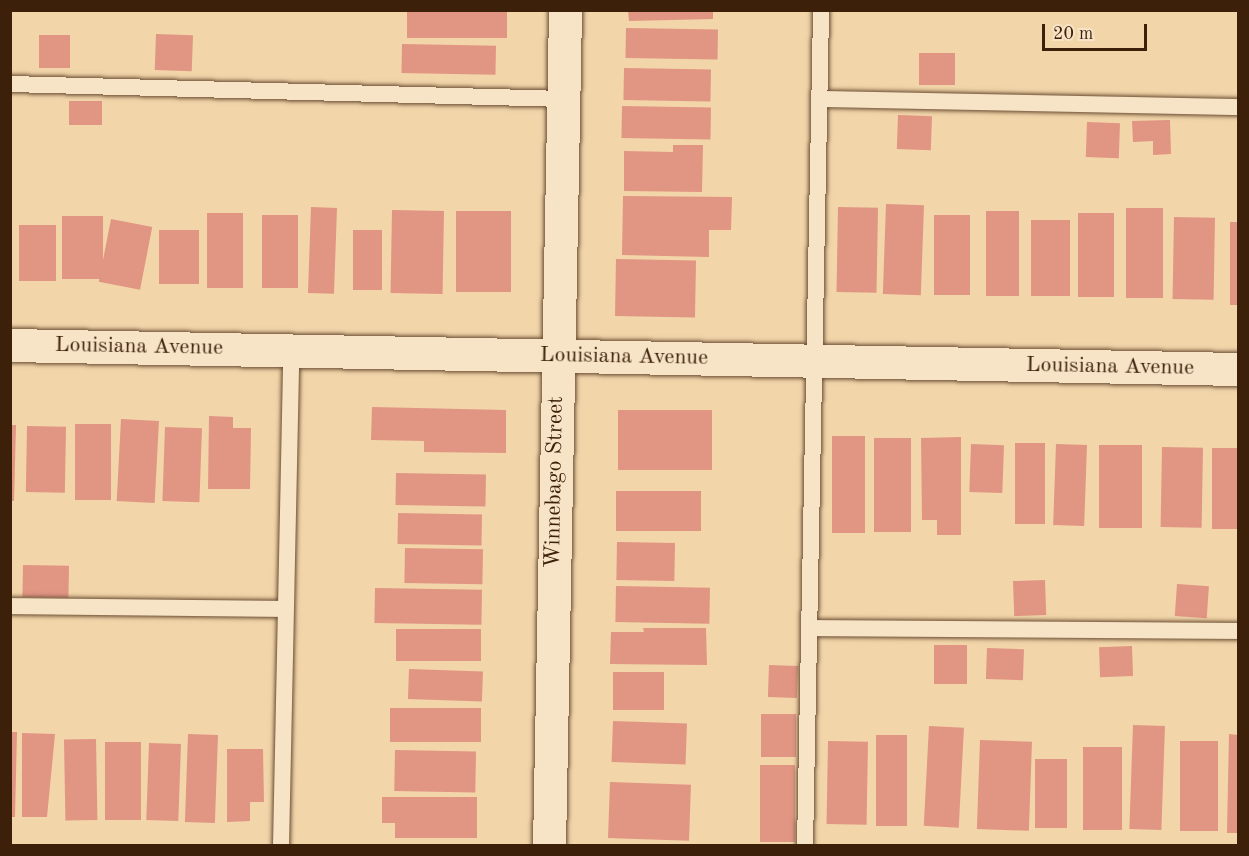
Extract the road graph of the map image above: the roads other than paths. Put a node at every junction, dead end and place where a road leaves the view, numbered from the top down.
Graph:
1 (564, 10) edge
2 (821, 10) edge
3 (10, 84) edge
4 (563, 99) junction
5 (819, 99) junction
6 (1239, 107) edge
7 (10, 345) edge
8 (291, 350) junction
9 (556, 356) junction
10 (814, 361) junction
11 (1239, 369) edge
12 (10, 606) edge
13 (282, 609) junction
14 (809, 628) junction
15 (1239, 631) edge
16 (281, 846) edge
17 (549, 846) edge
18 (805, 846) edge

1 - 4 street, Winnebago Street
2 - 5 lane
3 - 4 lane
4 - 9 street, Winnebago Street
5 - 6 lane
5 - 10 lane
7 - 8 street, Louisiana Avenue
8 - 9 street, Louisiana Avenue
8 - 13 lane
9 - 10 street, Louisiana Avenue
9 - 17 street, Winnebago Street
10 - 11 street, Louisiana Avenue
10 - 14 lane
12 - 13 lane
13 - 16 lane
14 - 15 lane
14 - 18 lane

